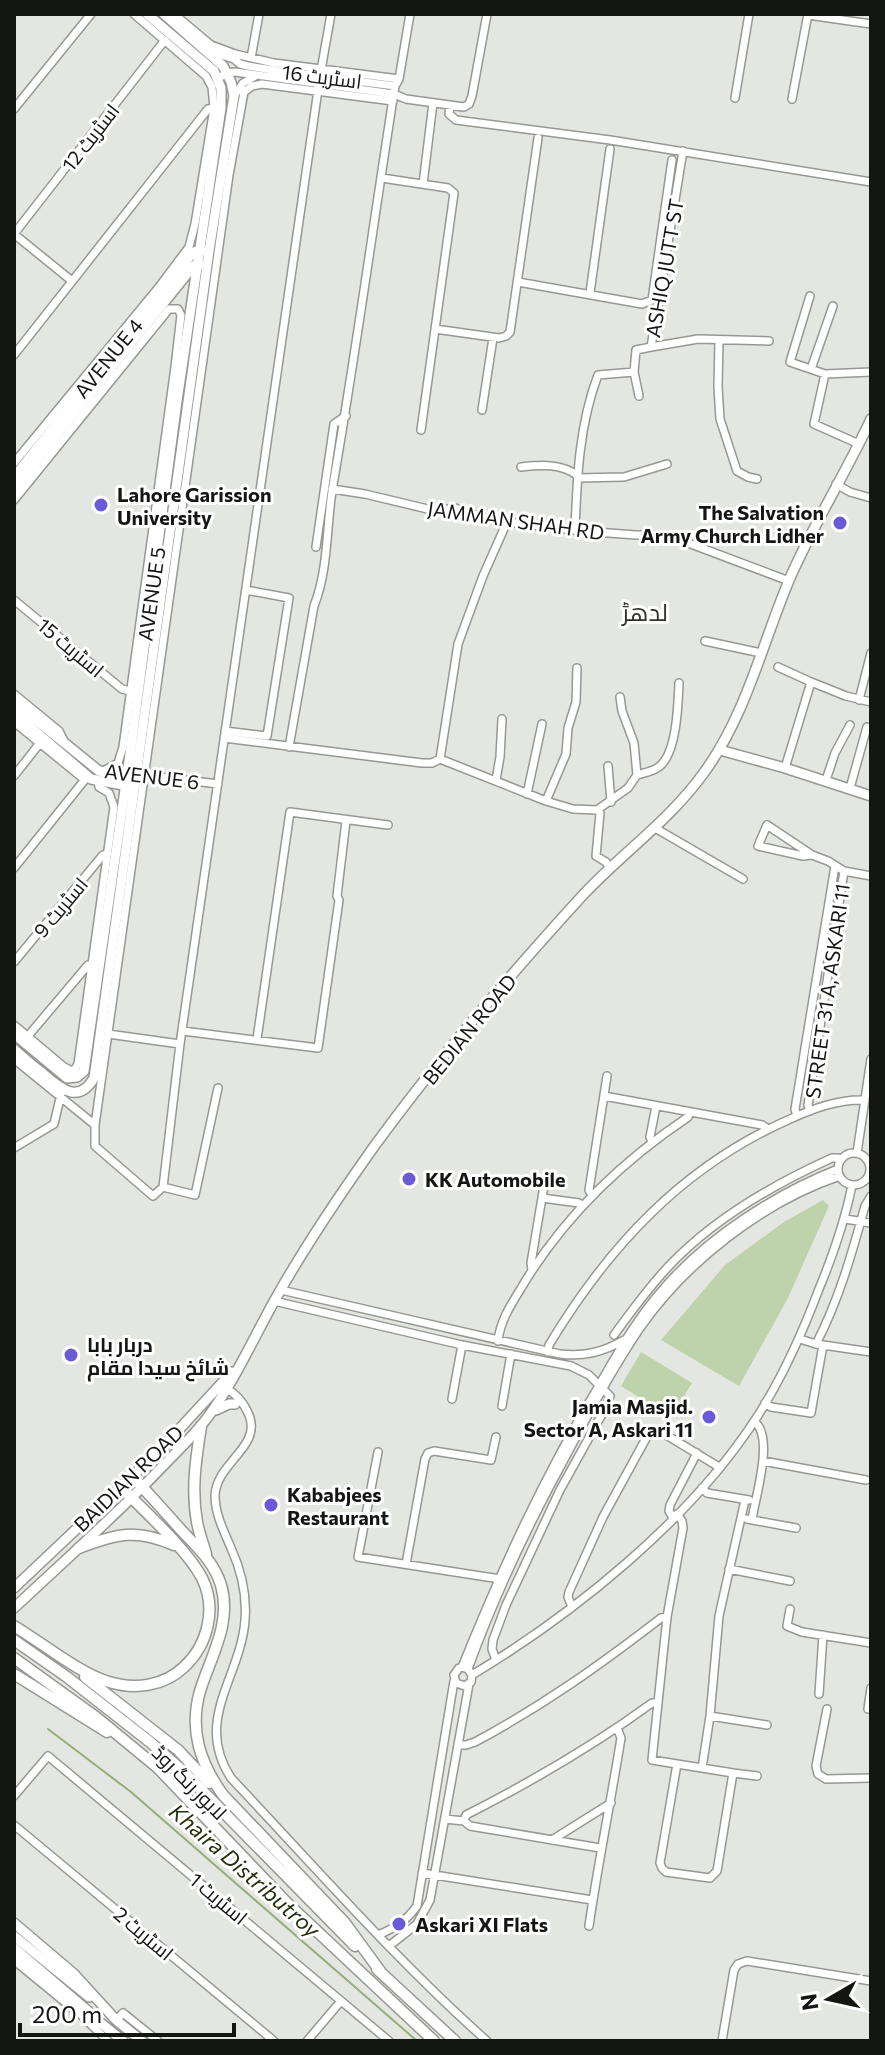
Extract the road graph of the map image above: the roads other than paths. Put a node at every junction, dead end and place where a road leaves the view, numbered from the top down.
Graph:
1 (91, 14) edge
2 (134, 14) edge
3 (147, 14) edge
4 (164, 14) edge
5 (174, 14) edge
6 (259, 14) edge
7 (331, 14) edge
8 (410, 14) edge
9 (487, 14) edge
10 (749, 14) edge
11 (808, 15) edge
12 (871, 24) edge
13 (165, 40) junction
14 (208, 51) junction
15 (246, 63) junction
16 (221, 72) junction
17 (256, 76) junction
18 (319, 80) junction
19 (395, 90) junction
20 (234, 96) junction
21 (735, 98) dead end
22 (792, 99) dead end
23 (433, 103) junction
24 (450, 106) junction
25 (214, 108) junction
26 (14, 109) edge
27 (538, 138) dead end
28 (610, 149) dead end
29 (683, 151) junction
30 (672, 160) dead end
31 (211, 171) junction
32 (222, 174) junction
33 (382, 178) junction
34 (871, 182) edge
35 (423, 184) junction
36 (14, 234) edge
37 (204, 251) junction
38 (202, 265) junction
39 (72, 281) junction
40 (518, 282) junction
41 (590, 293) junction
42 (810, 296) dead end
43 (833, 306) dead end
44 (435, 329) junction
45 (493, 338) junction
46 (719, 340) junction
47 (769, 341) dead end
48 (651, 347) junction
49 (14, 355) edge
50 (811, 369) junction
51 (634, 372) junction
52 (871, 372) edge
53 (825, 374) junction
54 (639, 396) dead end
55 (482, 410) dead end
56 (346, 416) junction
57 (871, 419) edge
58 (421, 430) dead end
59 (859, 444) junction
60 (14, 463) edge
61 (667, 464) dead end
62 (521, 467) dead end
63 (14, 477) edge
64 (578, 477) junction
65 (757, 479) dead end
66 (836, 484) junction
67 (14, 488) edge
68 (332, 489) junction
69 (871, 498) edge
70 (14, 500) edge
71 (507, 522) junction
72 (575, 530) junction
73 (316, 547) dead end
74 (789, 581) junction
75 (246, 590) junction
76 (14, 600) edge
77 (705, 641) dead end
78 (761, 653) junction
79 (871, 653) edge
80 (778, 667) dead end
81 (577, 668) dead end
82 (811, 682) junction
83 (679, 683) dead end
84 (130, 691) junction
85 (14, 694) edge
86 (620, 697) dead end
87 (859, 700) junction
88 (14, 702) edge
89 (871, 702) edge
90 (14, 713) edge
91 (502, 719) dead end
92 (14, 722) edge
93 (542, 724) dead end
94 (850, 725) dead end
95 (867, 727) dead end
96 (225, 734) junction
97 (40, 743) junction
98 (67, 745) junction
99 (289, 747) junction
100 (127, 748) junction
101 (720, 750) junction
102 (440, 759) junction
103 (608, 766) dead end
104 (785, 768) junction
105 (637, 775) junction
106 (14, 776) edge
107 (100, 777) junction
108 (86, 778) junction
109 (134, 780) junction
110 (496, 780) junction
111 (826, 780) junction
112 (218, 784) junction
113 (850, 788) junction
114 (527, 794) junction
115 (871, 796) edge
116 (546, 801) junction
117 (611, 802) junction
118 (597, 810) junction
119 (117, 816) junction
120 (346, 821) junction
121 (388, 825) dead end
122 (655, 828) junction
123 (107, 855) junction
124 (812, 855) junction
125 (835, 866) junction
126 (14, 868) edge
127 (610, 868) junction
128 (844, 871) junction
129 (871, 876) edge
130 (743, 879) dead end
131 (14, 962) edge
132 (91, 965) junction
133 (14, 1025) edge
134 (183, 1031) junction
135 (14, 1034) edge
136 (108, 1034) junction
137 (28, 1036) junction
138 (257, 1039) junction
139 (180, 1044) junction
140 (14, 1049) edge
141 (871, 1059) edge
142 (15, 1062) edge
143 (99, 1075) junction
144 (63, 1076) junction
145 (607, 1076) dead end
146 (218, 1088) dead end
147 (61, 1093) junction
148 (604, 1096) junction
149 (865, 1100) junction
150 (656, 1106) junction
151 (810, 1111) junction
152 (690, 1112) junction
153 (797, 1116) junction
154 (95, 1125) junction
155 (768, 1129) junction
156 (652, 1142) junction
157 (14, 1148) edge
158 (864, 1155) edge
159 (841, 1160) junction
160 (839, 1172) junction
161 (870, 1174) edge
162 (545, 1180) dead end
163 (852, 1185) junction
164 (163, 1187) junction
165 (592, 1196) junction
166 (871, 1196) edge
167 (542, 1198) junction
168 (583, 1206) junction
169 (845, 1219) junction
170 (861, 1222) junction
171 (871, 1223) edge
172 (532, 1270) junction
173 (281, 1290) junction
174 (274, 1301) junction
175 (401, 1317) junction
176 (399, 1329) junction
177 (456, 1330) junction
178 (614, 1335) dead end
179 (628, 1337) junction
180 (800, 1339) junction
181 (498, 1341) junction
182 (458, 1344) junction
183 (820, 1345) junction
184 (609, 1348) junction
185 (548, 1352) junction
186 (871, 1352) edge
187 (511, 1354) junction
188 (559, 1359) junction
189 (616, 1360) junction
190 (600, 1388) junction
191 (221, 1390) junction
192 (452, 1399) dead end
193 (765, 1403) junction
194 (235, 1404) junction
195 (502, 1406) dead end
196 (247, 1412) junction
197 (210, 1415) junction
198 (754, 1421) junction
199 (201, 1426) junction
200 (496, 1437) dead end
201 (378, 1452) dead end
202 (697, 1453) junction
203 (763, 1461) junction
204 (719, 1467) junction
205 (132, 1476) junction
206 (866, 1480) dead end
207 (120, 1486) junction
208 (142, 1487) junction
209 (702, 1488) junction
210 (131, 1498) junction
211 (745, 1500) junction
212 (755, 1501) junction
213 (675, 1516) junction
214 (741, 1519) junction
215 (752, 1520) junction
216 (796, 1528) dead end
217 (179, 1547) junction
218 (79, 1548) junction
219 (206, 1555) junction
220 (406, 1564) junction
221 (729, 1569) junction
222 (500, 1579) junction
223 (790, 1581) dead end
224 (15, 1585) edge
225 (572, 1607) junction
226 (14, 1608) edge
227 (790, 1609) dead end
228 (667, 1617) junction
229 (14, 1626) edge
230 (823, 1635) junction
231 (15, 1641) edge
232 (871, 1643) edge
233 (62, 1657) junction
234 (14, 1658) edge
235 (496, 1660) junction
236 (468, 1670) junction
237 (14, 1674) edge
238 (454, 1679) junction
239 (469, 1684) junction
240 (871, 1688) edge
241 (819, 1694) dead end
242 (657, 1703) junction
243 (827, 1709) dead end
244 (868, 1709) dead end
245 (710, 1716) junction
246 (767, 1725) dead end
247 (617, 1728) junction
248 (130, 1744) junction
249 (459, 1745) junction
250 (677, 1764) junction
251 (702, 1768) junction
252 (733, 1773) junction
253 (757, 1776) dead end
254 (871, 1778) edge
255 (223, 1795) junction
256 (14, 1796) edge
257 (611, 1803) junction
258 (445, 1819) junction
259 (464, 1821) junction
260 (14, 1825) edge
261 (552, 1840) junction
262 (600, 1848) junction
263 (422, 1873) junction
264 (436, 1876) junction
265 (592, 1900) junction
266 (14, 1923) edge
267 (589, 1926) dead end
268 (378, 1935) junction
269 (14, 1936) edge
270 (389, 1946) junction
271 (14, 1948) edge
272 (14, 1959) edge
273 (380, 1971) junction
274 (871, 1981) edge
275 (341, 2001) junction
276 (75, 2009) junction
277 (116, 2020) junction
278 (102, 2024) junction
279 (108, 2041) edge
280 (123, 2041) edge
281 (142, 2041) edge
282 (158, 2041) edge
283 (274, 2041) edge
284 (307, 2041) edge
285 (389, 2041) edge
286 (434, 2041) edge
287 (455, 2041) edge
288 (487, 2041) edge
289 (722, 2041) edge

1 - 26 street
2 - 13 street
3 - 16 main road
4 - 14 main road
5 - 15 street
6 - 15 street
7 - 18 street
8 - 19 street
9 - 24 street
10 - 21 street
11 - 12 street
11 - 22 street
13 - 25 street
13 - 36 street, اسٹریٹ 12
14 - 15 street
14 - 16 main road
15 - 16 street
15 - 18 street, اسٹریٹ 16
16 - 17 street, اسٹریٹ 16
16 - 20 main road, AVENUE 5
16 - 31 main road, AVENUE 5
17 - 18 street, اسٹریٹ 16
17 - 20 street, اسٹریٹ 16
18 - 19 street
18 - 19 street, اسٹریٹ 16
18 - 75 street
18 - 109 street
19 - 23 street
19 - 33 street
20 - 32 main road, AVENUE 5
23 - 24 street
23 - 35 street
24 - 29 street
25 - 39 street
25 - 60 street
27 - 40 street
28 - 41 street
29 - 34 street
29 - 48 street, ASHIQ JUTT ST
30 - 41 street
31 - 32 street
31 - 37 main road, AVENUE 5
32 - 37 main road, AVENUE 5
33 - 35 street
33 - 56 street
35 - 44 street
36 - 39 street
37 - 38 main road, AVENUE 5
37 - 63 main road, AVENUE 4
38 - 67 main road, AVENUE 4
38 - 100 main road, AVENUE 5
38 - 109 main road, AVENUE 5
39 - 49 street
40 - 41 street
40 - 45 street
42 - 50 street
43 - 50 street
44 - 45 street
44 - 58 street
45 - 55 street
46 - 47 street
46 - 48 street
46 - 65 street
48 - 51 street, ASHIQ JUTT ST
50 - 53 street
51 - 54 street
51 - 64 street
52 - 53 street
53 - 59 street
56 - 68 street
56 - 73 street
57 - 59 main road, BEDIAN ROAD
59 - 66 main road, BEDIAN ROAD
61 - 64 street
62 - 64 street
64 - 72 street
66 - 69 street
66 - 74 main road, BEDIAN ROAD
68 - 71 street, JAMMAN SHAH RD
68 - 99 street
70 - 84 street
71 - 72 street, JAMMAN SHAH RD
71 - 102 street
72 - 74 street, JAMMAN SHAH RD
74 - 78 main road, BEDIAN ROAD
75 - 96 street
75 - 96 street
76 - 84 street, اسٹریٹ 15
77 - 78 street
78 - 101 main road, BEDIAN ROAD
79 - 87 street
80 - 82 street
81 - 116 street
82 - 87 street
82 - 104 street
83 - 105 street
84 - 100 street
85 - 98 street
86 - 105 street
87 - 89 street
88 - 98 main road, AVENUE 6
90 - 108 main road, AVENUE 6
91 - 110 street
92 - 97 street
93 - 114 street
94 - 111 street
95 - 113 street
96 - 99 street
96 - 112 street
97 - 106 street
97 - 108 street
98 - 107 main road, AVENUE 6
99 - 102 street
100 - 107 street
100 - 109 main road, AVENUE 5
101 - 104 main road
101 - 122 main road, BEDIAN ROAD
102 - 110 street
103 - 117 street
104 - 111 main road
105 - 117 street
107 - 108 main road, AVENUE 6
107 - 109 main road, AVENUE 6
107 - 119 street
108 - 126 street
109 - 112 street, AVENUE 6
109 - 119 main road, AVENUE 5
109 - 136 street
109 - 143 main road, AVENUE 5
110 - 114 street
111 - 113 main road
112 - 134 street
113 - 115 main road
114 - 116 street
116 - 118 street
117 - 118 street
118 - 127 street
119 - 123 street
119 - 144 main road, AVENUE 5
120 - 121 street
120 - 138 street
120 - 138 street
122 - 127 main road, BEDIAN ROAD
122 - 130 street
123 - 131 street, اسٹریٹ 9
123 - 132 street
124 - 124 street
124 - 125 street
125 - 128 street
125 - 153 street
127 - 173 main road, BEDIAN ROAD
128 - 129 street
128 - 151 street, STREET 31 A, ASKARI 11
132 - 137 street
132 - 137 street
133 - 137 street
134 - 138 street
134 - 139 street
135 - 144 main road
136 - 139 street
136 - 143 street
139 - 164 street
140 - 147 main road
141 - 149 street
142 - 147 street
143 - 147 main road
143 - 154 street
144 - 147 street
145 - 148 street
146 - 164 street
147 - 154 street
147 - 157 street
148 - 150 street
148 - 165 street
149 - 151 street
149 - 158 street
150 - 152 street
150 - 156 street
151 - 153 street
152 - 155 street
152 - 156 street
153 - 155 street
154 - 164 street
155 - 185 street
156 - 165 street
158 - 159 street
158 - 161 street
159 - 160 street
159 - 178 street
160 - 163 street
160 - 179 street
160 - 189 street
161 - 163 street
162 - 167 street
163 - 169 street
165 - 168 street
166 - 170 street
167 - 168 street
167 - 172 street
168 - 172 street
169 - 170 street
169 - 180 street
170 - 171 street
170 - 183 street
172 - 181 street
173 - 174 main road, BEDIAN ROAD
173 - 175 street
174 - 176 street
174 - 191 main road, BEDIAN ROAD
175 - 176 street
175 - 177 street
176 - 182 street
177 - 181 street
177 - 182 street
179 - 184 street
179 - 189 street
180 - 183 street
180 - 193 street
181 - 185 street
182 - 187 street
182 - 192 street
183 - 186 street
183 - 193 street
184 - 188 street
184 - 189 street
185 - 188 street
187 - 188 street
187 - 195 street
188 - 190 street
189 - 190 street
190 - 222 street
190 - 235 street
190 - 236 street
191 - 194 street
191 - 196 street
191 - 197 main road, BEDIAN ROAD
191 - 205 main road, BAIDIAN ROAD
193 - 198 street
194 - 196 street
194 - 197 main road
196 - 268 street
197 - 199 main road, BEDIAN ROAD
198 - 203 street
198 - 204 street
199 - 208 main road, BEDIAN ROAD
199 - 219 highway
200 - 220 street
201 - 220 street
202 - 204 street
202 - 213 street
202 - 225 street
203 - 206 street
203 - 212 street
204 - 209 street
205 - 207 main road, BAIDIAN ROAD
205 - 208 highway
207 - 210 highway
207 - 224 main road, BAIDIAN ROAD
208 - 210 main road, BEDIAN ROAD
208 - 219 highway
209 - 211 street
209 - 213 street
210 - 217 highway
210 - 218 main road, BEDIAN ROAD
211 - 212 street
211 - 214 street
212 - 215 street
213 - 225 street
213 - 228 street
214 - 215 street
214 - 221 street
215 - 216 street
217 - 218 highway
217 - 233 highway
218 - 226 main road, BEDIAN ROAD
219 - 255 highway
220 - 222 street
221 - 223 street
221 - 245 street
222 - 236 street
225 - 235 street
227 - 230 street
228 - 242 street
228 - 249 street
229 - 233 highway
230 - 232 street
230 - 241 street
231 - 273 highway, لاہور رنگ روڈ
233 - 255 highway
234 - 248 highway, لاہور رنگ روڈ
235 - 236 street
236 - 238 street
236 - 239 street
237 - 248 highway
238 - 239 street
238 - 263 street
239 - 249 street
240 - 244 street
242 - 247 street
242 - 250 street
243 - 254 street
245 - 246 street
245 - 251 street
247 - 257 street
247 - 259 street
248 - 286 highway, لاہور رنگ روڈ
249 - 258 street
250 - 251 street
250 - 252 street
251 - 252 street
252 - 253 street
255 - 273 highway
256 - 275 street, اسٹریٹ 1
257 - 261 street
257 - 262 street
258 - 259 street
258 - 264 street
259 - 261 street
260 - 283 street, اسٹریٹ 2
261 - 262 street
262 - 265 street
263 - 264 street
263 - 268 street
264 - 265 street
264 - 270 street
265 - 267 street
266 - 277 main road
268 - 270 street
269 - 277 main road
270 - 288 street
271 - 278 main road
272 - 276 main road
273 - 287 highway, لاہور رنگ روڈ
274 - 289 street
275 - 284 street
275 - 285 street, اسٹریٹ 1
276 - 278 main road
276 - 279 street
277 - 281 main road
277 - 282 street
278 - 280 main road

